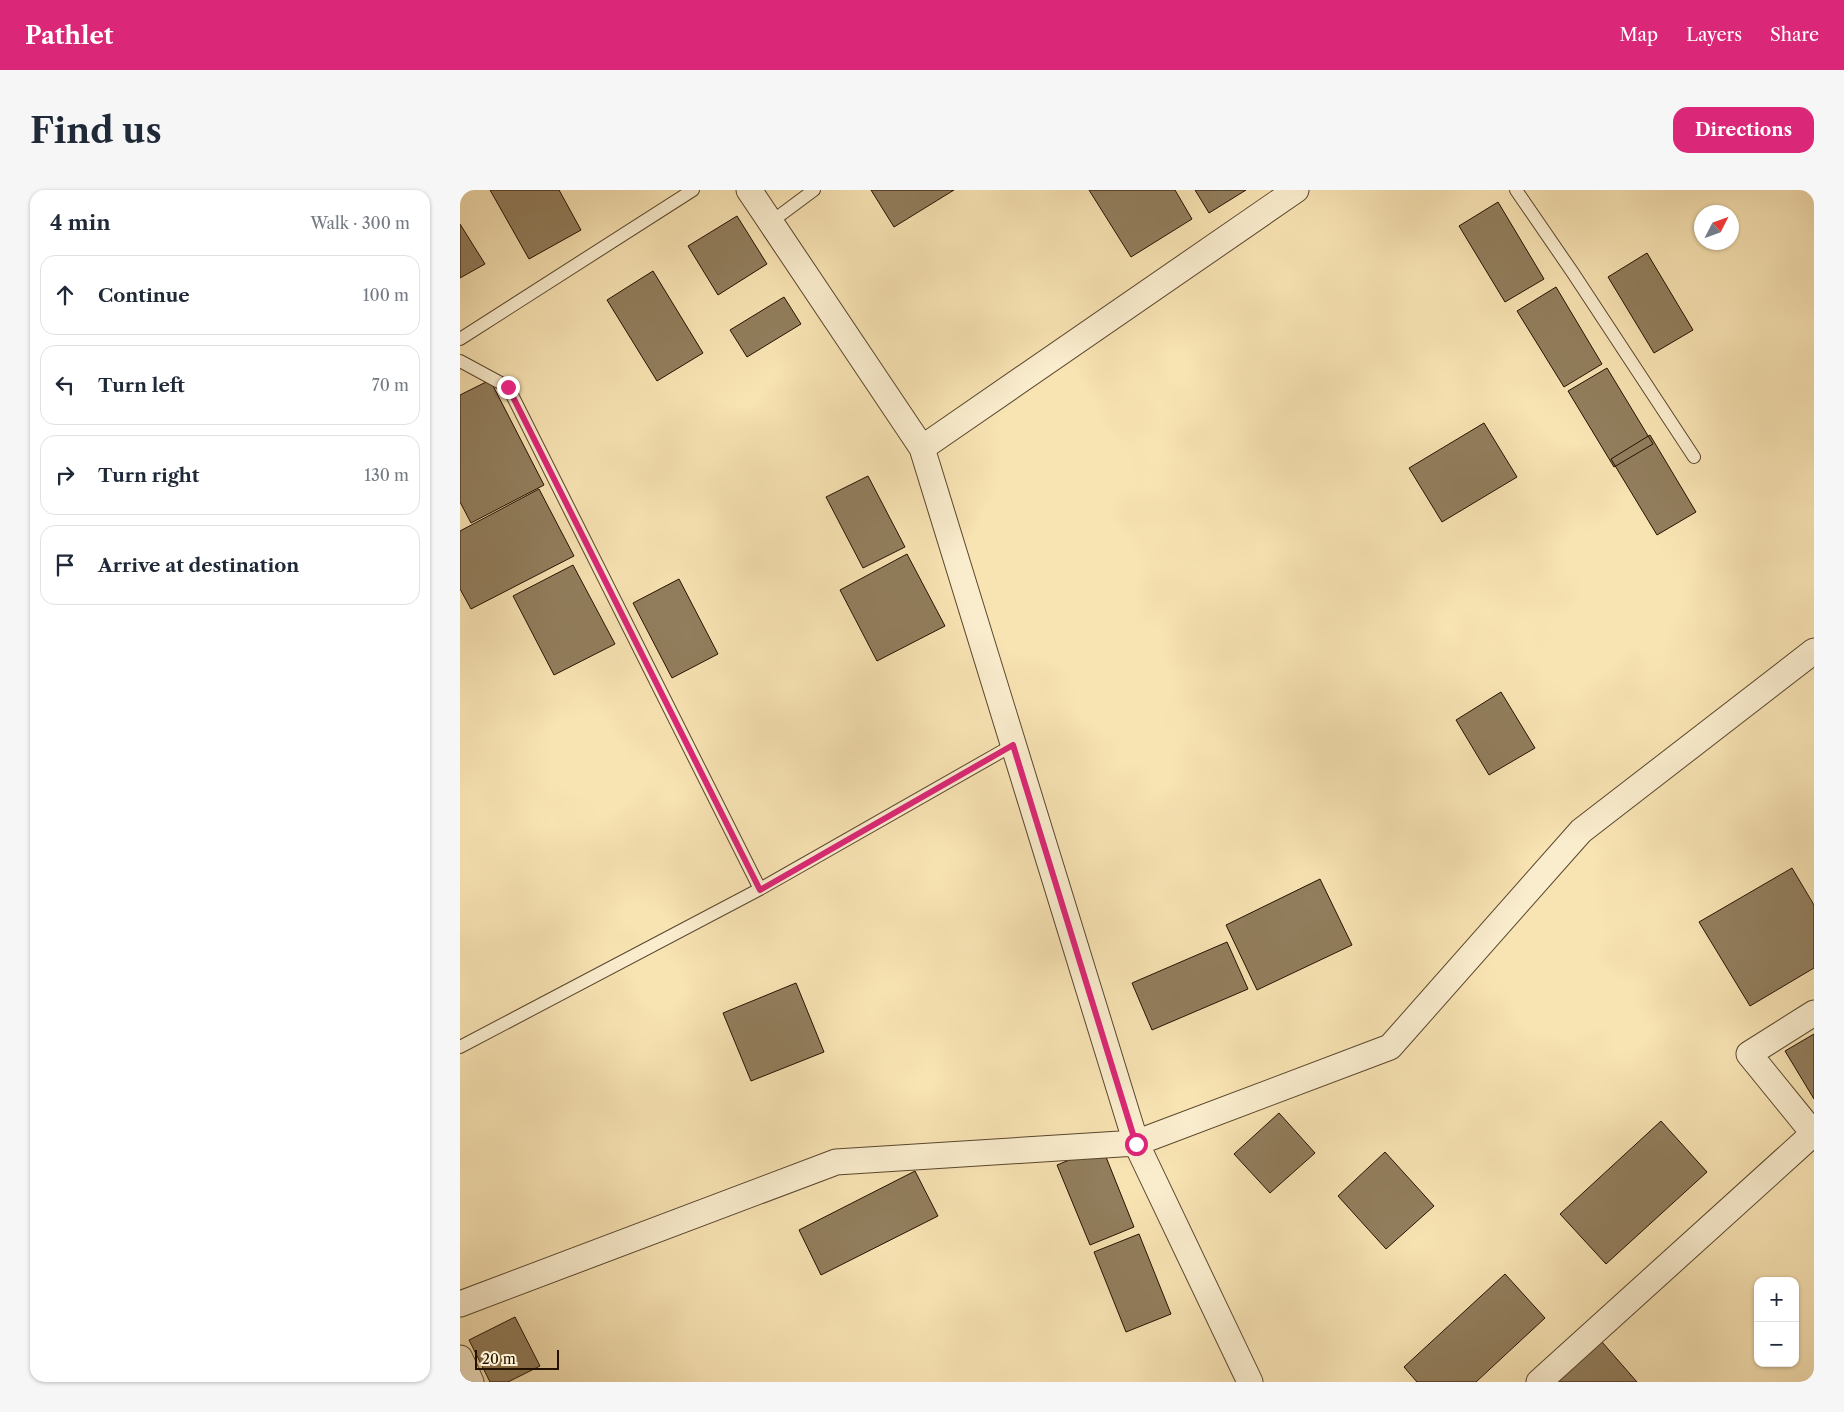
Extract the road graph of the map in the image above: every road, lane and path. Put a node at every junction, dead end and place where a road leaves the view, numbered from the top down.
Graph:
1 (693, 190) edge
2 (749, 190) edge
3 (814, 190) edge
4 (1296, 190) edge
5 (1516, 190) edge
6 (771, 222) junction
7 (460, 339) edge
8 (460, 361) edge
9 (922, 448) junction
10 (1694, 457) dead end
11 (1814, 651) edge
12 (1013, 745) junction
13 (760, 890) junction
14 (1814, 1012) edge
15 (460, 1047) edge
16 (1814, 1134) edge
17 (1136, 1144) junction
18 (460, 1304) edge
19 (460, 1358) edge
20 (1243, 1380) edge
21 (470, 1382) edge
22 (1539, 1382) edge

1 - 7 lane
2 - 6 street
3 - 6 lane
4 - 9 street
5 - 10 lane
6 - 9 street
8 - 13 lane
9 - 12 street
11 - 17 street
12 - 13 lane
12 - 17 street
13 - 15 lane
14 - 16 street
16 - 22 street
17 - 18 street
17 - 20 street
19 - 21 street

